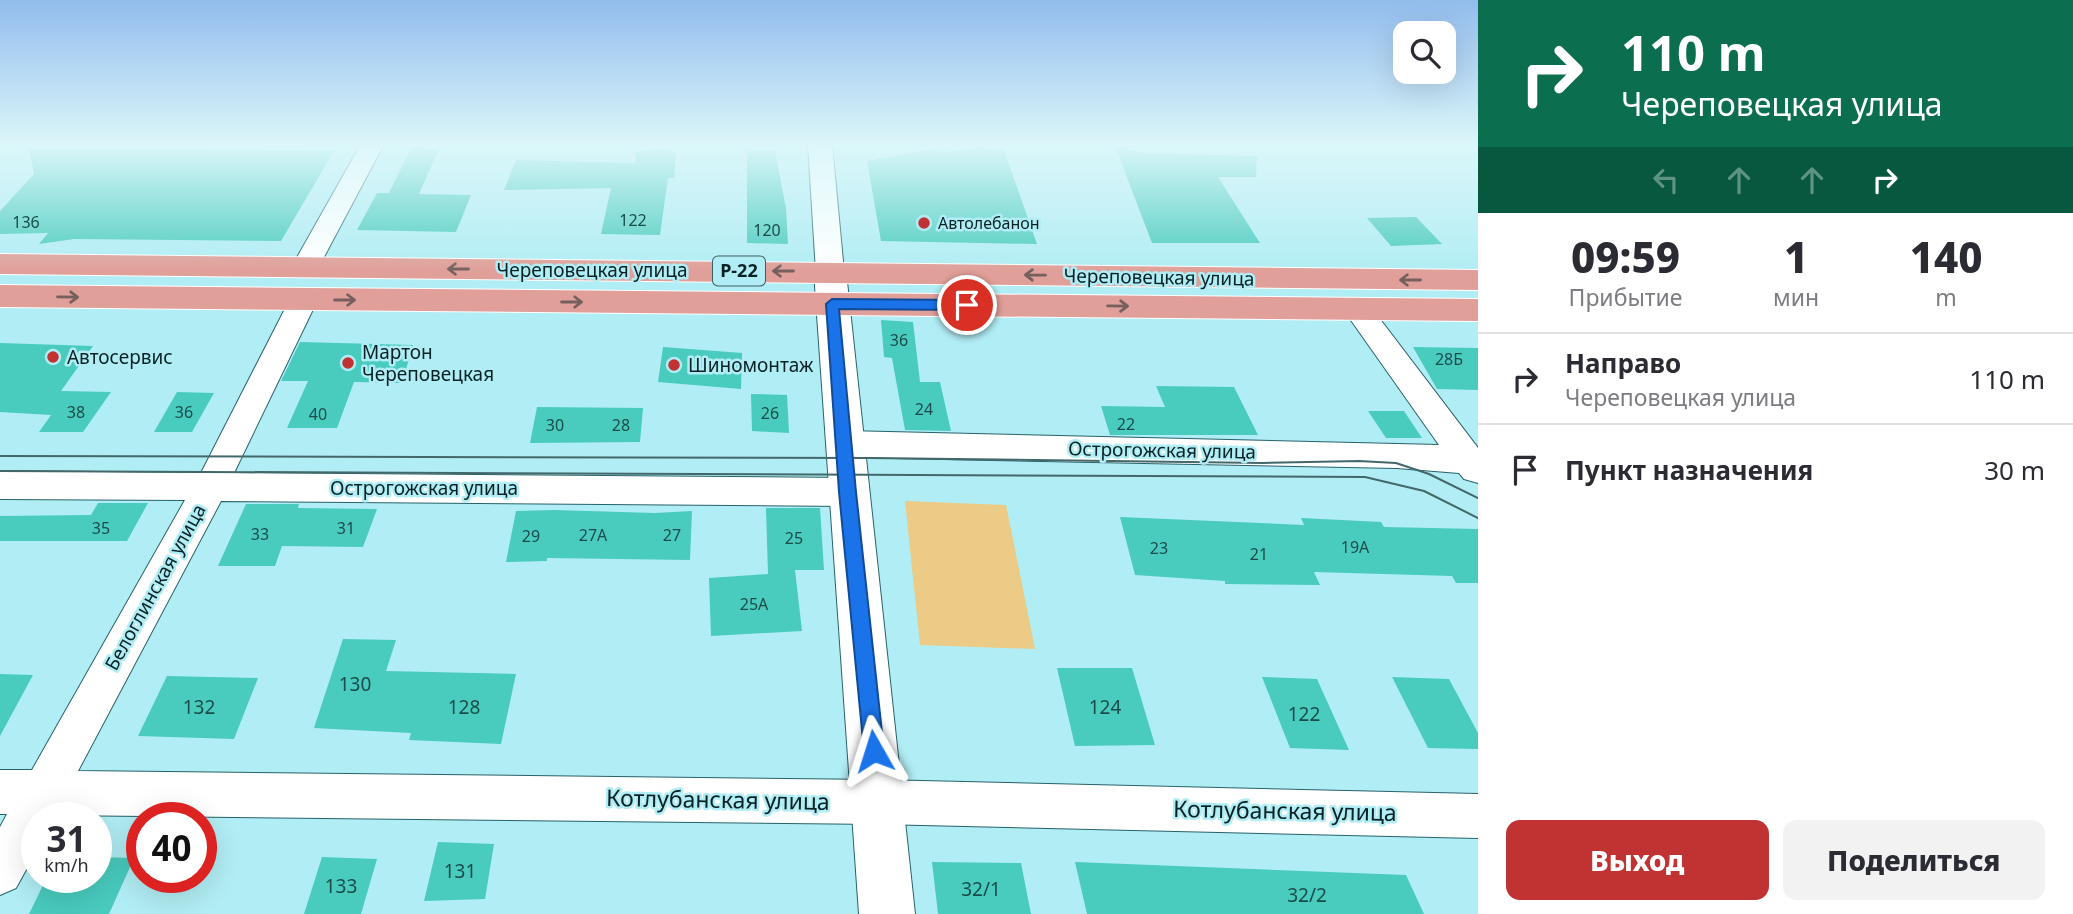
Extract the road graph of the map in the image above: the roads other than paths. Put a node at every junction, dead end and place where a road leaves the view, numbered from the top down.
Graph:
1 (352, 187) edge
2 (823, 187) edge
3 (0, 264) edge
4 (1478, 280) edge
5 (304, 284) junction
6 (831, 288) junction
7 (0, 296) edge
8 (1357, 309) junction
9 (1478, 310) edge
10 (845, 444) junction
11 (1474, 465) edge
12 (0, 485) edge
13 (211, 486) junction
14 (848, 492) junction
15 (0, 792) edge
16 (44, 792) junction
17 (879, 802) junction
18 (1478, 816) edge
19 (0, 872) edge
20 (887, 914) edge

1 - 5 street, Белоглинская улица
2 - 6 street
3 - 5 highway, Череповецкая улица / Р-22
4 -> 6 highway, Череповецкая улица / Р-22
5 - 6 highway, Череповецкая улица / Р-22
7 -> 5 highway, Череповецкая улица / Р-22
5 - 13 street, Белоглинская улица
6 -> 8 highway, Череповецкая улица / Р-22
6 - 10 street
8 - 9 highway, Череповецкая улица / Р-22
8 - 11 street
10 - 11 street, Острогожская улица
10 - 14 street
12 - 13 street, Острогожская улица
13 - 14 street, Острогожская улица
13 - 16 street, Белоглинская улица
14 - 17 street
15 - 16 street, Котлубанская улица
16 - 17 street, Котлубанская улица
16 - 19 street, Белоглинская улица
17 - 18 street, Котлубанская улица
17 - 20 street

